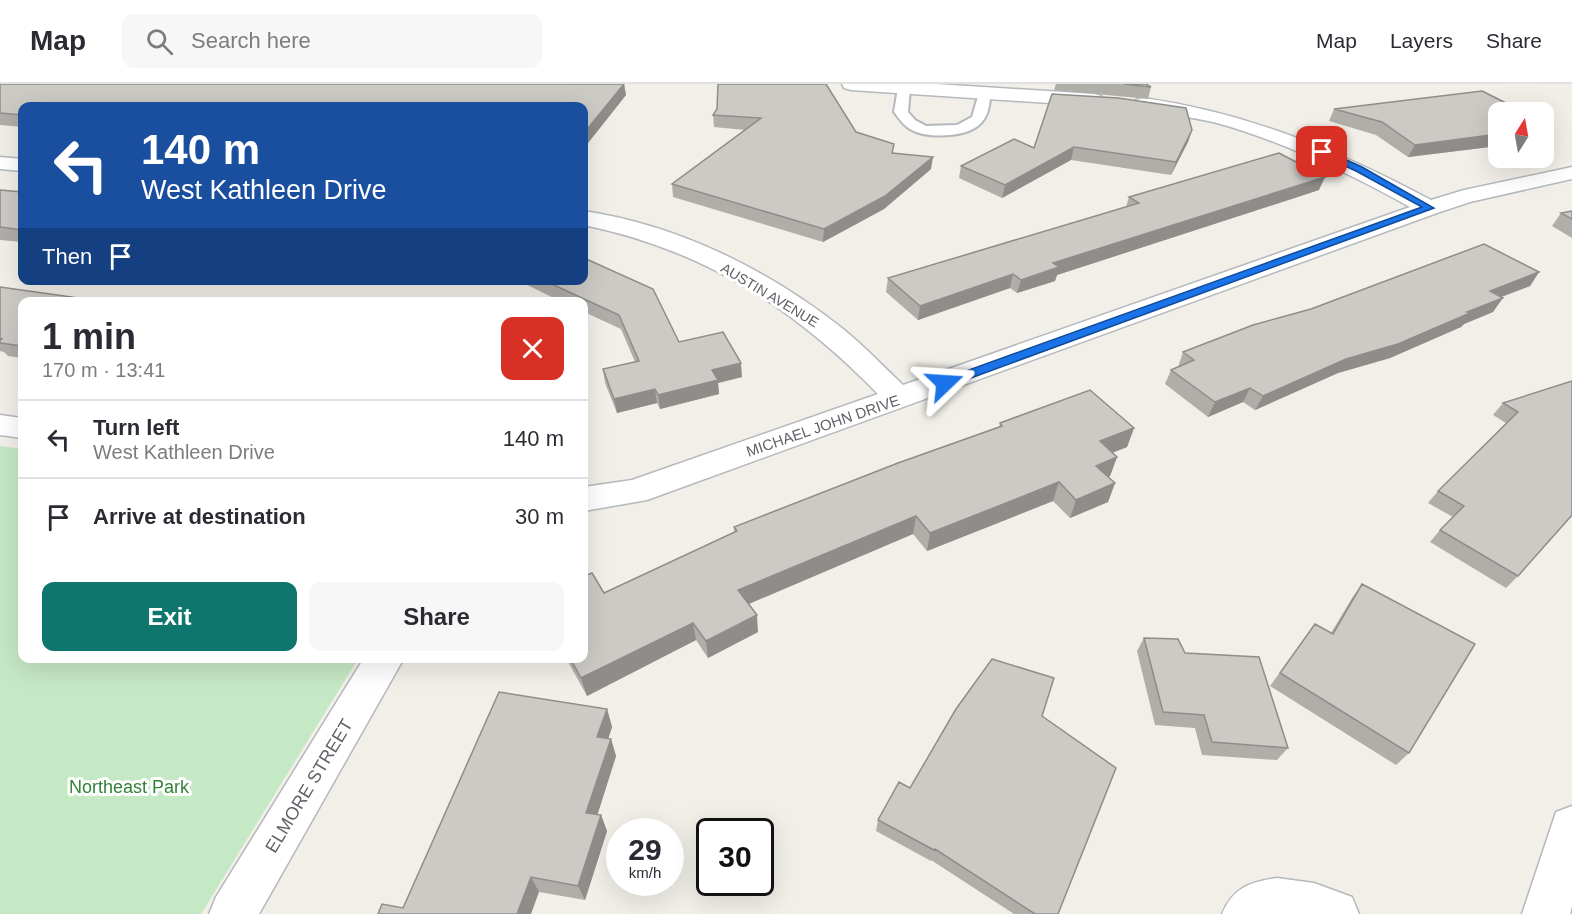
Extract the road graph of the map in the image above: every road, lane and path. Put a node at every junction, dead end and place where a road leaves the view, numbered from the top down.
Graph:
1 (851, 84) edge
2 (904, 87) junction
3 (985, 93) junction
4 (0, 163) edge
5 (18, 165) edge
6 (1572, 173) edge
7 (1429, 208) junction
8 (588, 219) edge
9 (900, 399) junction
10 (0, 424) edge
11 (18, 427) edge
12 (588, 498) edge
13 (382, 663) edge
14 (1572, 828) edge
15 (233, 914) edge
16 (1246, 914) edge
17 (1335, 914) edge
18 (1546, 914) edge

1 - 2 street
2 - 3 street
2 - 3 lane
3 - 7 street
4 - 5 street
6 - 7 street, MICHAEL JOHN DRIVE
7 - 9 street, MICHAEL JOHN DRIVE
8 - 9 street, AUSTIN AVENUE
9 - 12 street, MICHAEL JOHN DRIVE
10 - 11 street
13 - 15 street, ELMORE STREET
14 - 18 street
16 - 17 street

